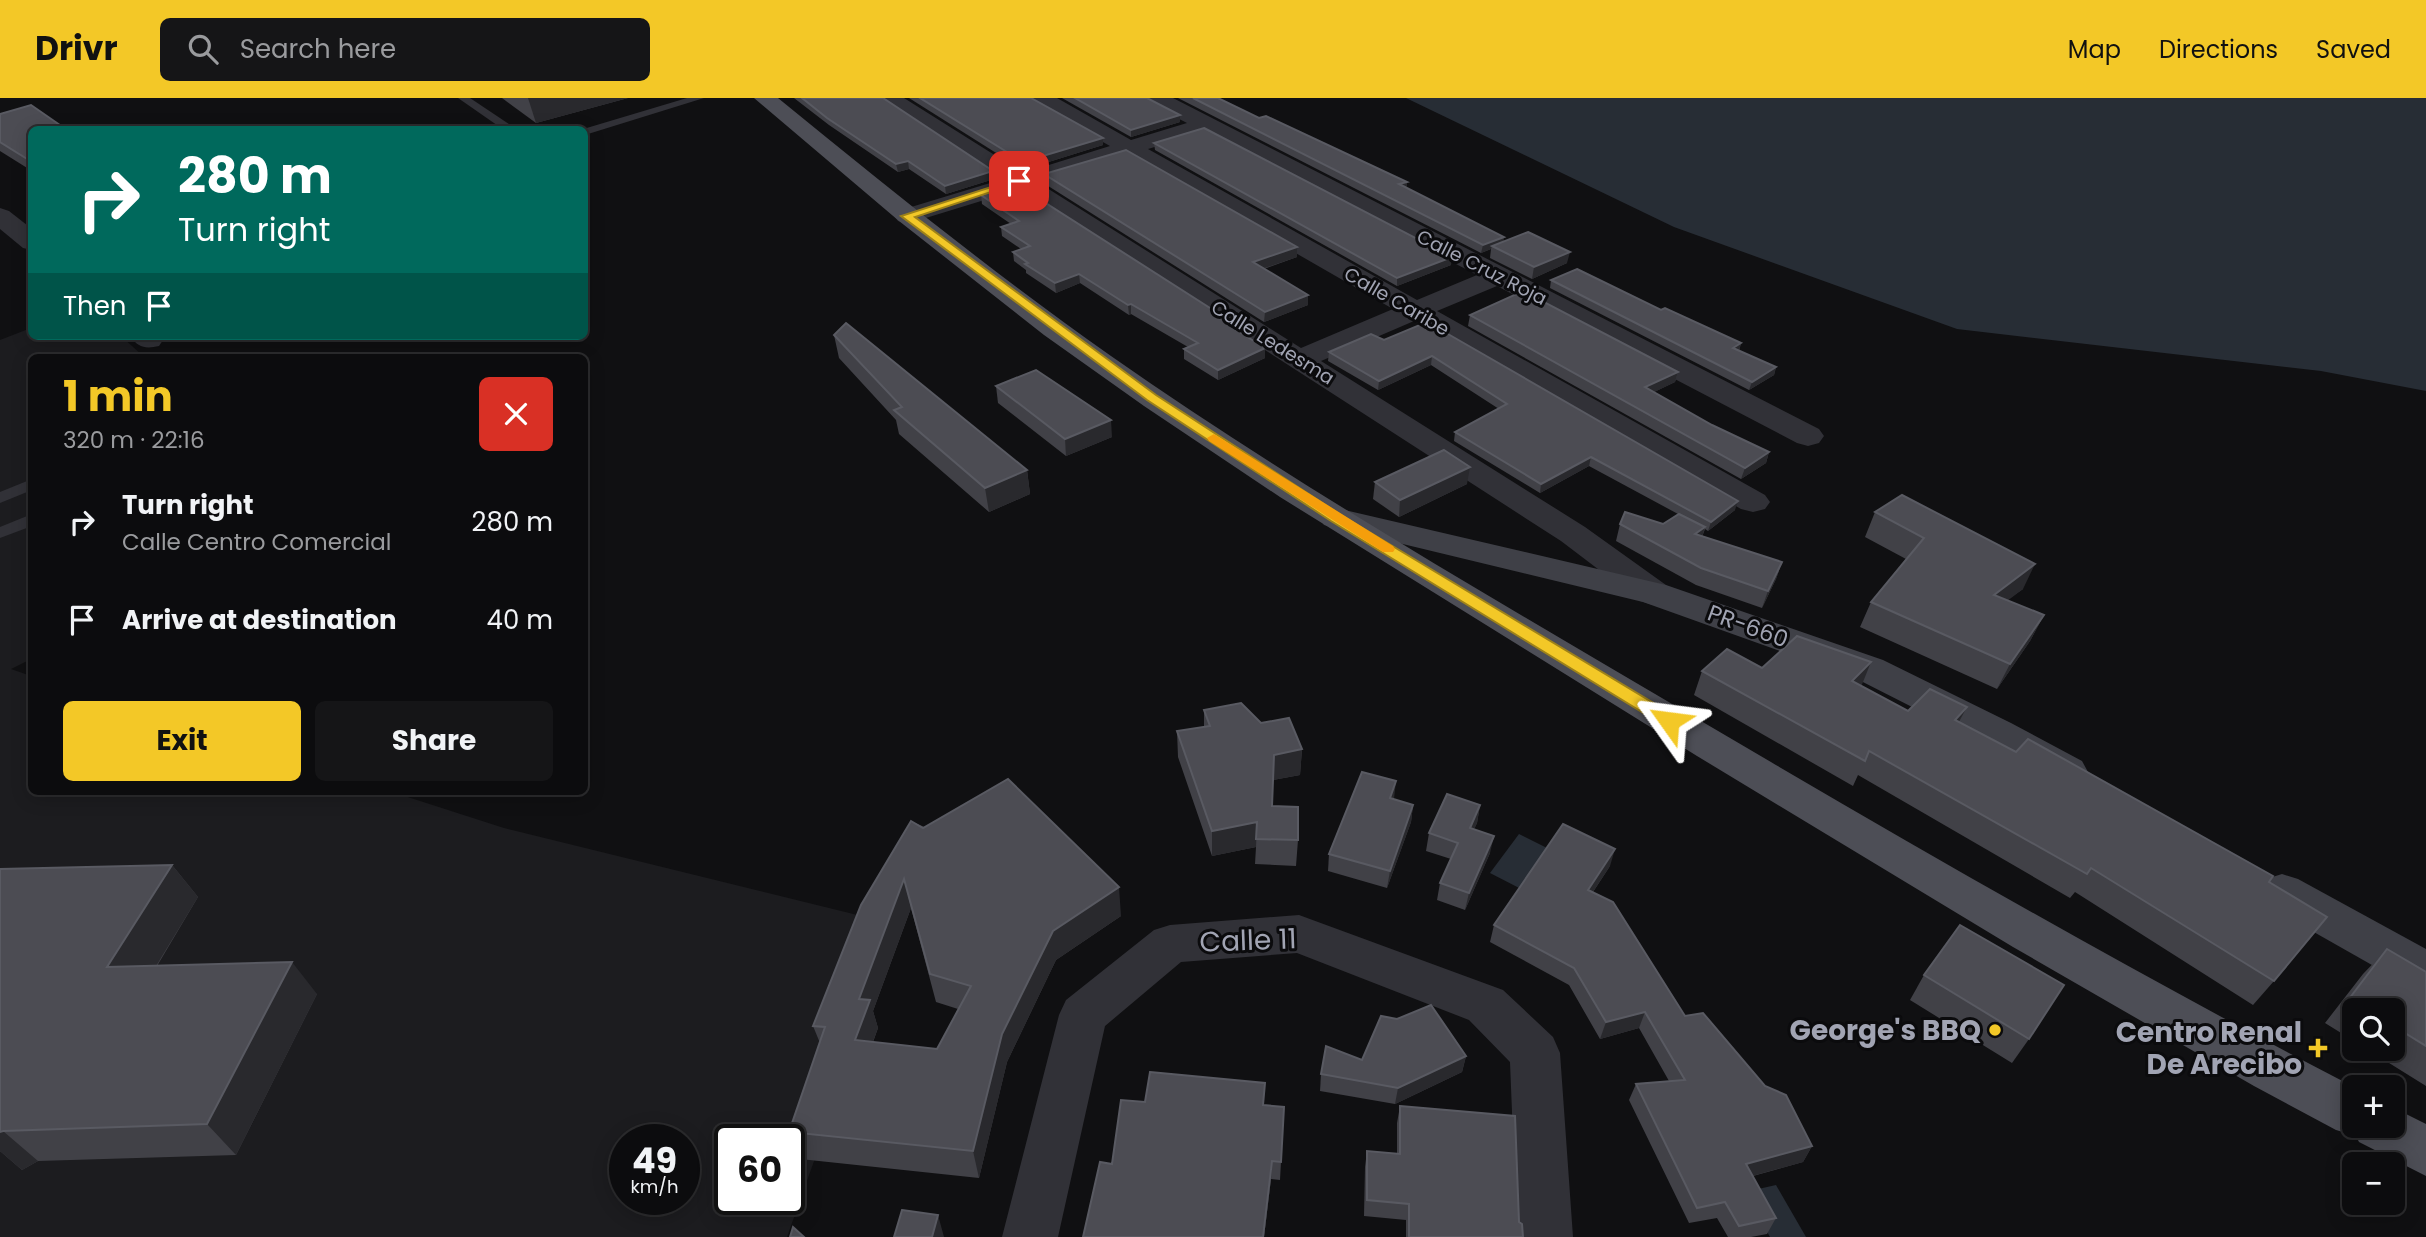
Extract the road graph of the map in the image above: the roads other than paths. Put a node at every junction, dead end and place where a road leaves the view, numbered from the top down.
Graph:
1 (463, 98) edge
2 (765, 98) edge
3 (889, 98) edge
4 (1041, 98) edge
5 (1156, 98) edge
6 (693, 99) edge
7 (1207, 124) junction
8 (507, 126) edge
9 (588, 131) edge
10 (1130, 148) junction
11 (1019, 181) junction
12 (0, 216) edge
13 (907, 216) junction
14 (28, 240) edge
15 (1497, 276) junction
16 (1414, 311) junction
17 (1300, 359) junction
18 (1808, 436) dead end
19 (28, 486) edge
20 (0, 498) edge
21 (1753, 502) dead end
22 (1336, 518) junction
23 (28, 521) edge
24 (0, 533) edge
25 (1653, 593) junction
26 (2092, 786) edge
27 (2247, 872) edge
28 (2426, 972) edge
29 (2342, 1106) edge
30 (2402, 1138) edge
31 (2426, 1151) edge
32 (1030, 1237) edge
33 (1545, 1237) edge

1 - 8 lane
2 - 13 main road
3 - 11 street, Calle Ledesma
4 - 10 street, Calle Caribe
5 - 7 street, Calle Cruz Roja
6 - 9 lane
7 - 10 street
7 - 15 street, Calle Cruz Roja
10 - 11 street
10 - 16 street, Calle Caribe
11 - 13 street
11 - 17 street, Calle Ledesma
12 - 14 street
13 - 22 main road
15 - 16 street
15 - 18 street, Calle Cruz Roja
16 - 17 street
16 - 21 street, Calle Caribe
17 - 25 street, Calle Ledesma
19 - 20 lane
22 - 25 street, PR-660 / PR-660
22 - 29 main road
23 - 24 lane
25 - 26 street, PR-660 / PR-660
27 - 28 street
30 - 31 main road
32 - 33 street, Calle 11

